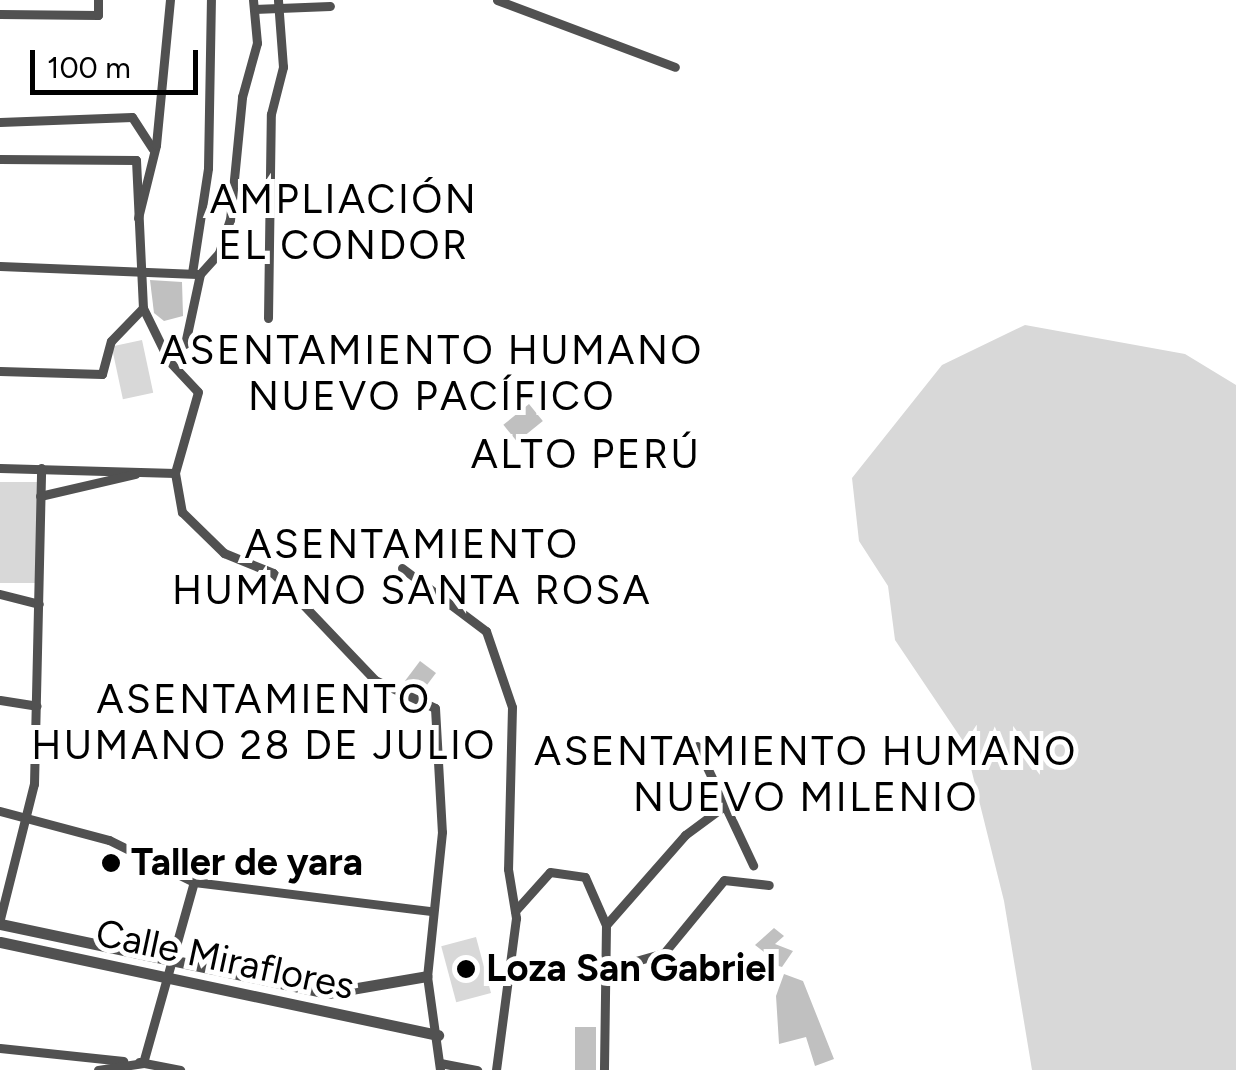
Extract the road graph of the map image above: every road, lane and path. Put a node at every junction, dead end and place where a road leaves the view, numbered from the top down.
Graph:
1 (98, 0) edge
2 (170, 0) edge
3 (212, 0) edge
4 (497, 0) edge
5 (254, 4) edge
6 (279, 5) edge
7 (330, 6) dead end
8 (0, 14) edge
9 (676, 68) dead end
10 (0, 122) edge
11 (154, 152) junction
12 (0, 159) edge
13 (135, 230) junction
14 (0, 266) edge
15 (136, 268) junction
16 (196, 274) junction
17 (143, 308) junction
18 (268, 318) dead end
19 (185, 344) dead end
20 (0, 371) edge
21 (0, 468) edge
22 (41, 468) junction
23 (142, 471) junction
24 (176, 473) junction
25 (40, 496) junction
26 (402, 568) dead end
27 (0, 594) edge
28 (39, 604) junction
29 (0, 700) edge
30 (37, 706) junction
31 (697, 746) dead end
32 (724, 806) junction
33 (0, 811) edge
34 (29, 818) junction
35 (752, 866) dead end
36 (194, 882) junction
37 (769, 885) dead end
38 (431, 911) junction
39 (515, 911) junction
40 (0, 922) edge
41 (606, 925) junction
42 (0, 942) edge
43 (172, 959) junction
44 (604, 970) junction
45 (427, 976) junction
46 (164, 979) junction
47 (438, 1034) junction
48 (0, 1048) edge
49 (144, 1062) junction
50 (440, 1066) edge
51 (98, 1070) edge
52 (180, 1070) edge
53 (478, 1070) edge
54 (496, 1070) edge
55 (604, 1070) edge

1 - 8 street
2 - 11 street
3 - 16 street
4 - 9 street
5 - 6 street
5 - 16 street
6 - 7 street
6 - 18 street
10 - 11 street
11 - 13 street
12 - 13 street
13 - 15 street
14 - 15 street
15 - 16 street
15 - 17 street
16 - 19 street
17 - 20 street
17 - 24 street
21 - 22 street
22 - 23 street
22 - 25 street
23 - 24 street
23 - 25 street
24 - 38 street
25 - 28 street
26 - 39 street
27 - 28 street
28 - 30 street
29 - 30 street
30 - 34 street
31 - 32 street
32 - 35 street
32 - 41 street
33 - 34 street
34 - 36 street
34 - 40 street
36 - 38 street
36 - 43 street
37 - 44 street
38 - 45 street
39 - 41 street
39 - 54 street
40 - 43 street, Calle Miraflores
41 - 44 street
42 - 46 street, Calle Miraflores
43 - 45 street, Calle Miraflores
43 - 46 street
44 - 55 street
45 - 47 street
46 - 47 street, Calle Miraflores
46 - 49 street
47 - 50 street
48 - 49 street
49 - 51 street
49 - 52 street
50 - 53 street

